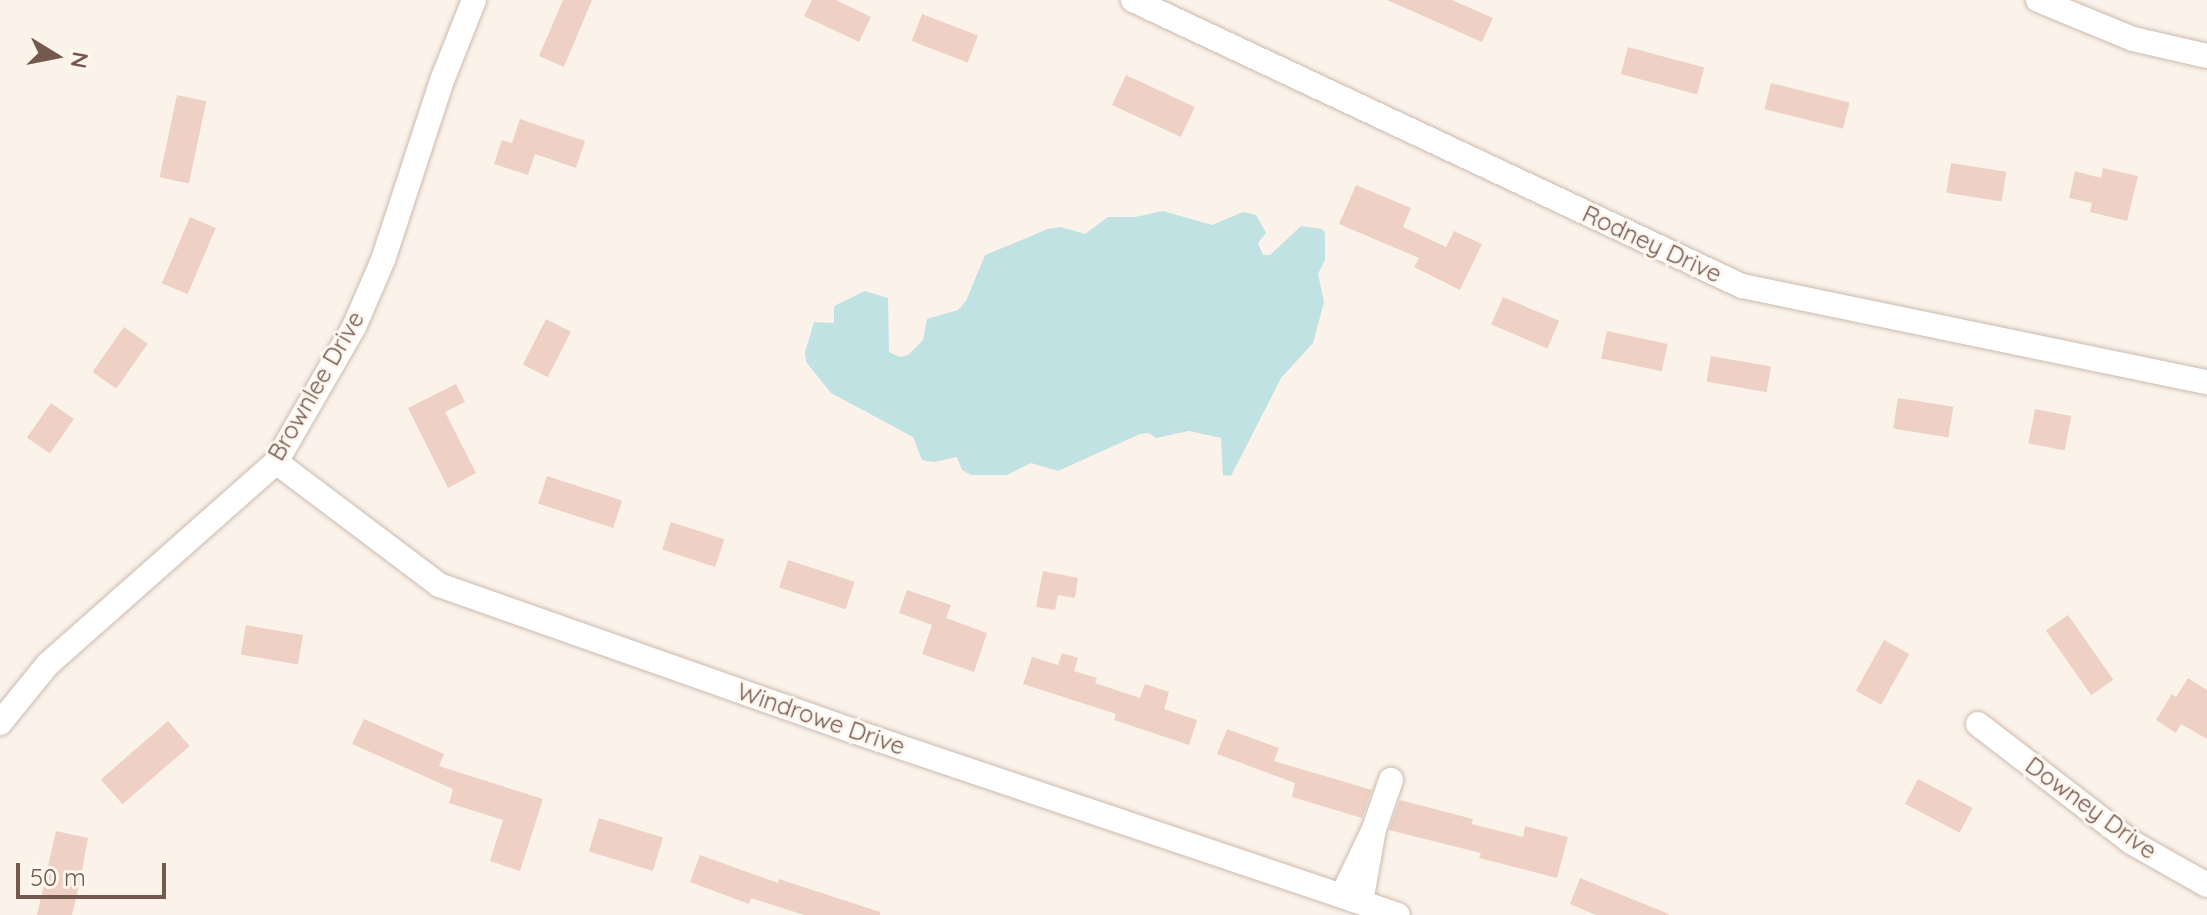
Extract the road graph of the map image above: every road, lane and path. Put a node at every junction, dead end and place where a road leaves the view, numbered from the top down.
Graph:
1 (474, 0) edge
2 (1133, 0) edge
3 (2038, 0) edge
4 (2207, 56) edge
5 (2207, 382) edge
6 (276, 462) junction
7 (0, 723) edge
8 (1978, 724) dead end
9 (1391, 780) dead end
10 (2207, 885) edge
11 (1352, 899) junction
12 (1398, 915) edge

1 - 6 street, Brownlee Drive
2 - 5 street, Rodney Drive
3 - 4 street
6 - 7 street, Brownlee Drive
6 - 11 street, Windrowe Drive
8 - 10 street, Downey Drive
9 - 11 street
11 - 12 street, Windrowe Drive

